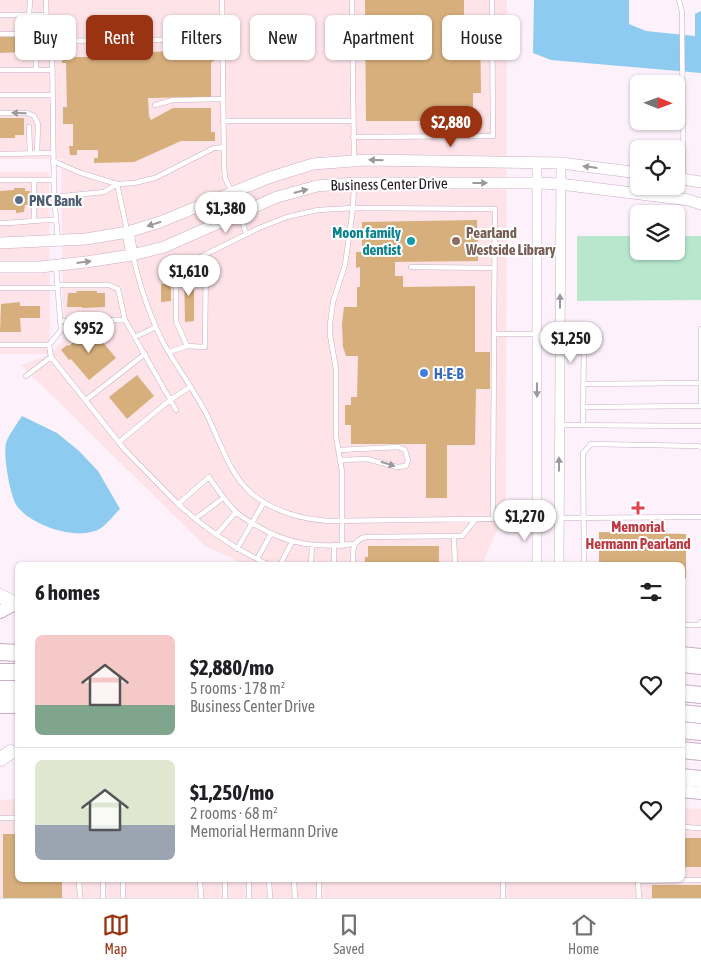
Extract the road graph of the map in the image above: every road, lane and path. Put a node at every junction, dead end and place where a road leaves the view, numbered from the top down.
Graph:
1 (30, 0) edge
2 (46, 0) edge
3 (222, 0) edge
4 (352, 0) edge
5 (492, 0) edge
6 (679, 0) edge
7 (0, 15) edge
8 (15, 15) edge
9 (30, 15) edge
10 (46, 15) edge
11 (222, 15) edge
12 (0, 34) edge
13 (163, 39) edge
14 (76, 40) edge
15 (52, 60) edge
16 (223, 60) edge
17 (0, 70) edge
18 (36, 70) junction
19 (52, 70) junction
20 (52, 94) junction
21 (0, 95) edge
22 (223, 99) junction
23 (155, 105) dead end
24 (0, 113) edge
25 (223, 121) junction
26 (353, 121) junction
27 (29, 127) dead end
28 (353, 137) junction
29 (681, 140) edge
30 (224, 147) junction
31 (30, 153) junction
32 (37, 153) junction
33 (53, 153) junction
34 (0, 154) edge
35 (53, 161) junction
36 (354, 161) junction
37 (537, 163) junction
38 (561, 163) junction
39 (630, 172) edge
40 (685, 179) edge
41 (0, 180) edge
42 (34, 180) junction
43 (54, 180) junction
44 (701, 182) edge
45 (354, 183) junction
46 (538, 183) junction
47 (118, 184) junction
48 (560, 184) junction
49 (232, 192) junction
50 (34, 195) dead end
51 (54, 197) junction
52 (701, 204) edge
53 (34, 205) dead end
54 (353, 208) junction
55 (239, 214) junction
56 (34, 220) junction
57 (55, 220) junction
58 (0, 224) edge
59 (128, 232) junction
60 (246, 233) junction
61 (58, 241) junction
62 (0, 243) edge
63 (206, 254) junction
64 (132, 255) junction
65 (56, 265) junction
66 (0, 267) edge
67 (411, 268) dead end
68 (494, 268) junction
69 (58, 287) junction
70 (0, 288) edge
71 (126, 320) junction
72 (60, 321) junction
73 (156, 327) junction
74 (701, 329) edge
75 (560, 332) junction
76 (494, 334) junction
77 (538, 334) junction
78 (135, 337) junction
79 (0, 345) edge
80 (49, 345) junction
81 (187, 346) junction
82 (169, 352) junction
83 (145, 354) junction
84 (51, 357) junction
85 (26, 376) dead end
86 (701, 383) edge
87 (584, 384) junction
88 (190, 387) junction
89 (86, 400) junction
90 (170, 400) junction
91 (584, 407) junction
92 (176, 410) dead end
93 (559, 425) junction
94 (583, 425) junction
95 (701, 426) edge
96 (119, 442) junction
97 (701, 447) edge
98 (339, 450) junction
99 (340, 460) junction
100 (223, 498) junction
101 (264, 502) junction
102 (178, 504) junction
103 (236, 512) junction
104 (701, 517) edge
105 (537, 518) junction
106 (559, 518) junction
107 (584, 518) junction
108 (195, 519) junction
109 (476, 519) junction
110 (493, 519) junction
111 (342, 521) junction
112 (252, 523) junction
113 (271, 534) junction
114 (216, 535) junction
115 (454, 537) junction
116 (292, 542) junction
117 (354, 544) junction
118 (312, 545) junction
119 (334, 546) junction
120 (342, 546) junction
121 (237, 549) junction
122 (257, 559) junction
123 (263, 562) edge
124 (282, 562) edge
125 (311, 562) edge
126 (334, 562) edge
127 (353, 562) edge
128 (455, 562) edge
129 (537, 562) edge
130 (559, 562) edge
131 (584, 562) edge
132 (0, 596) edge
133 (15, 604) edge
134 (15, 604) edge
135 (15, 604) edge
136 (0, 605) edge
137 (0, 612) edge
138 (701, 622) edge
139 (685, 625) edge
140 (685, 653) edge
141 (701, 655) edge
142 (685, 664) edge
143 (701, 666) edge
144 (685, 694) edge
145 (701, 695) edge
146 (685, 713) edge
147 (701, 715) edge
148 (685, 730) edge
149 (701, 732) edge
150 (685, 750) edge
151 (701, 752) edge
152 (685, 777) edge
153 (701, 779) edge
154 (685, 791) edge
155 (701, 793) edge
156 (0, 818) edge
157 (15, 818) edge
158 (685, 827) edge
159 (701, 828) edge
160 (685, 880) edge
161 (701, 880) edge
162 (79, 882) edge
163 (103, 882) edge
164 (123, 882) edge
165 (200, 882) edge
166 (225, 882) edge
167 (248, 882) edge
168 (269, 882) edge
169 (294, 882) edge
170 (319, 882) edge
171 (503, 882) edge
172 (638, 882) edge
173 (80, 898) edge
174 (104, 898) edge
175 (123, 898) edge
176 (201, 898) edge
177 (225, 898) edge
178 (249, 898) edge
179 (270, 898) edge
180 (295, 898) edge
181 (319, 898) edge
182 (503, 898) edge
183 (639, 898) edge

1 - 9 lane
2 - 10 lane
3 - 11 lane
4 - 26 lane
5 - 28 lane
6 - 29 lane
7 - 8 lane
12 - 18 lane
13 - 14 lane
15 - 19 lane
16 - 22 lane
17 - 18 lane
18 - 19 lane
19 - 20 lane
20 - 21 lane
20 - 33 lane
22 - 23 lane
22 - 25 lane
32 -> 24 lane
25 - 26 lane
25 - 30 lane
26 - 28 lane
27 - 31 lane
28 - 36 lane
30 - 47 lane
30 - 49 lane
31 - 32 lane
31 - 34 lane
32 - 33 lane
33 - 35 lane
35 - 43 lane
35 - 47 lane
37 -> 36 street, Business Center Drive
36 - 45 street
36 - 49 street, Business Center Drive
37 - 38 street, Business Center Drive
37 - 46 street
39 -> 38 street, Business Center Drive
38 - 48 street
40 - 44 street
41 - 42 lane
42 - 43 lane
42 - 50 lane
43 - 51 lane
45 -> 46 street, Business Center Drive
45 - 54 lane
55 -> 45 street, Business Center Drive
46 - 48 street, Business Center Drive
46 - 77 street
47 - 51 lane
47 - 59 lane
48 - 52 street, Business Center Drive
75 -> 48 street
49 - 55 street
49 -> 59 street, Business Center Drive
51 - 57 lane
53 - 56 lane
54 - 60 lane
54 - 68 lane
54 - 98 lane
55 - 60 lane
55 - 64 street, Business Center Drive
56 - 57 lane
56 - 58 lane
57 - 61 lane
59 - 61 street, Business Center Drive
59 - 64 street
60 - 63 lane
61 - 62 street, Business Center Drive
63 - 81 lane
63 - 81 lane
65 -> 64 street, Business Center Drive
64 - 73 lane
65 - 66 street, Business Center Drive
65 - 69 lane
67 - 68 lane
68 - 76 lane
69 - 70 lane
69 - 71 lane
69 - 72 lane
71 - 72 lane
71 - 78 lane
72 - 80 lane
73 - 78 lane
73 - 82 lane
74 - 86 lane
75 - 87 lane
75 - 93 street
76 - 77 lane
76 - 110 lane
77 -> 105 street
78 - 83 lane
79 - 80 lane
80 - 84 lane
81 - 82 lane
82 - 88 lane
83 - 89 lane
83 - 90 lane
84 - 85 lane
84 - 89 lane
86 - 87 lane
86 - 91 lane
87 - 91 lane
88 - 90 lane
88 - 101 lane
89 - 96 lane
90 - 92 lane
90 - 96 lane
91 - 94 lane
93 - 94 lane
106 -> 93 street
94 - 95 lane
96 - 102 lane
97 - 107 lane
98 - 99 lane
99 -> 98 lane
99 - 111 lane
100 - 102 lane
100 - 103 lane
100 - 108 lane
101 - 111 lane
101 - 112 lane
102 - 108 lane
103 - 112 lane
103 - 114 lane
104 - 107 lane
105 - 106 street
105 - 110 lane
105 - 129 street
106 - 107 lane
106 - 130 street
107 - 131 lane
108 - 114 lane
109 - 110 lane
109 - 111 lane
109 - 115 lane
111 - 120 lane
112 - 113 lane
112 - 121 lane
113 - 116 lane
113 - 122 lane
114 - 121 lane
115 - 117 lane
115 - 128 lane
116 - 118 lane
116 - 124 lane
117 - 120 lane
117 - 127 lane
118 - 119 lane
118 - 125 lane
119 - 120 lane
119 - 126 lane
121 - 122 lane
122 - 123 lane
132 - 133 main road
134 - 136 main road
135 - 137 main road
138 - 139 lane
140 - 141 main road
142 - 143 highway
144 - 145 highway
146 - 147 highway
148 - 149 highway
150 - 151 highway
152 - 153 highway
154 - 155 main road
156 - 157 lane
158 - 159 lane
160 - 161 lane
162 - 173 lane
163 - 174 lane
164 - 175 lane
165 - 176 lane
166 - 177 lane
167 - 178 lane
168 - 179 lane
169 - 180 lane
170 - 181 lane
171 - 182 lane
172 - 183 lane

